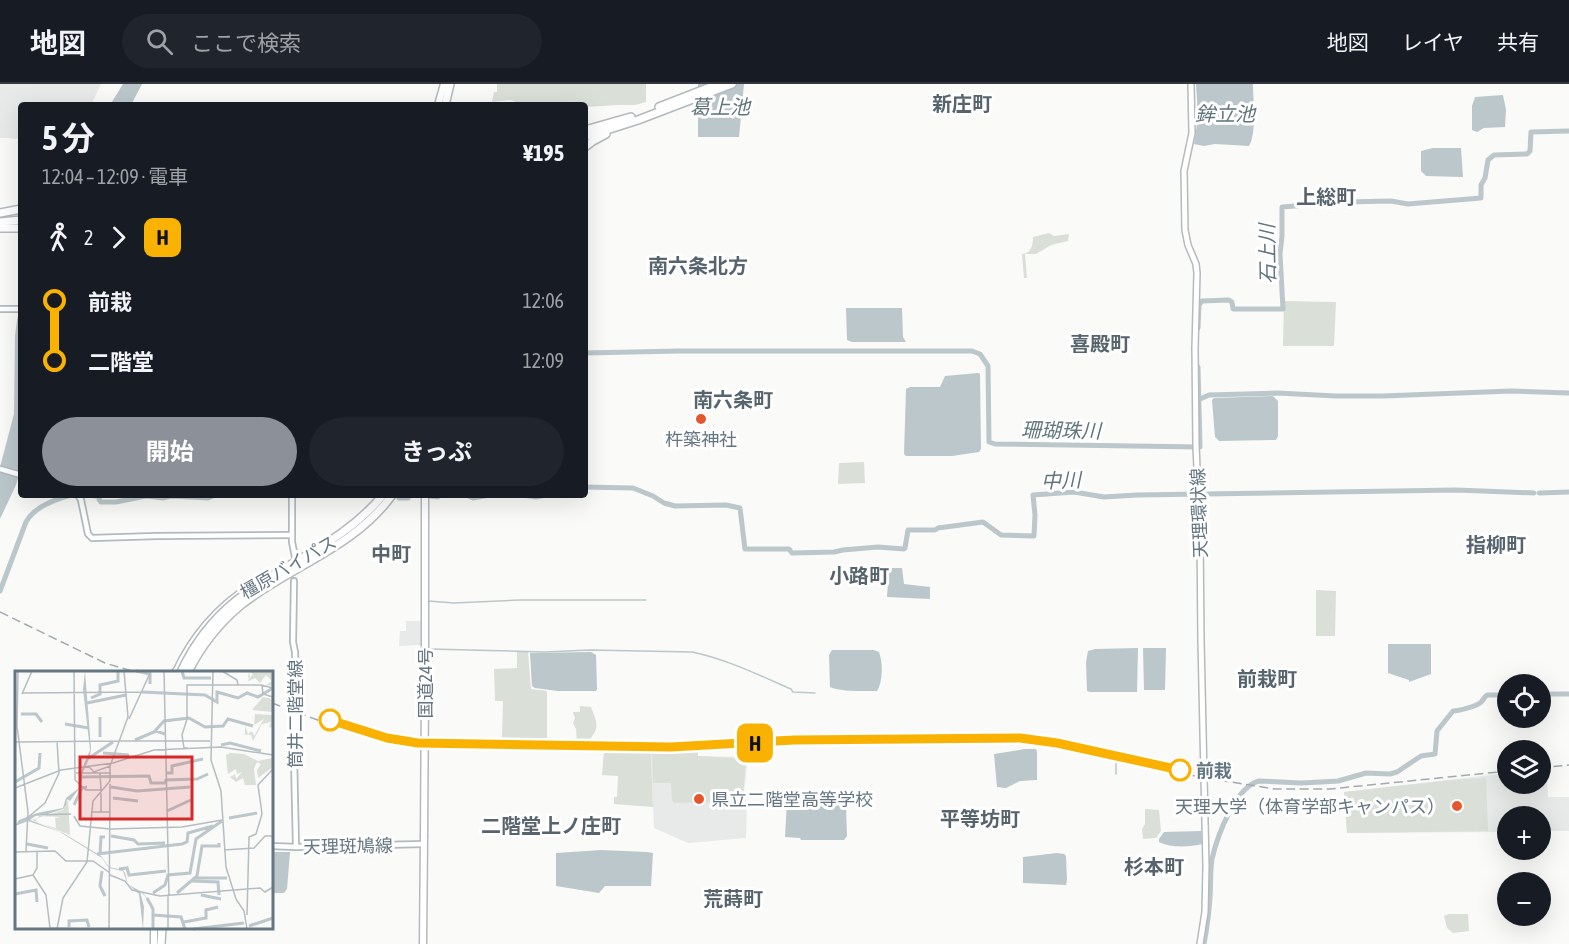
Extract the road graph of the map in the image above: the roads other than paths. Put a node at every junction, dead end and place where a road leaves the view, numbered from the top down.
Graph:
1 (447, 84) edge
2 (718, 84) edge
3 (732, 84) edge
4 (1191, 84) edge
5 (687, 99) junction
6 (443, 102) edge
7 (635, 119) junction
8 (588, 130) edge
9 (588, 136) edge
10 (588, 145) edge
11 (18, 211) edge
12 (0, 218) edge
13 (18, 218) edge
14 (0, 228) edge
15 (18, 228) edge
16 (0, 309) edge
17 (18, 309) edge
18 (0, 469) edge
19 (18, 474) edge
20 (79, 498) edge
21 (292, 498) edge
22 (381, 498) edge
23 (390, 498) edge
24 (425, 498) edge
25 (292, 535) junction
26 (295, 557) dead end
27 (294, 581) dead end
28 (179, 671) edge
29 (190, 671) edge
30 (424, 841) junction
31 (273, 846) edge
32 (296, 847) junction
33 (156, 929) edge
34 (163, 929) edge
35 (159, 944) edge
36 (423, 944) edge
37 (1200, 944) edge

1 - 6 highway
2 - 5 highway
3 - 5 highway
4 - 37 main road, 天理環状線
5 - 7 highway
7 - 8 highway
7 - 9 highway
7 - 10 highway
11 - 12 highway
12 - 13 highway
14 - 15 highway
16 - 17 main road
18 - 19 main road
20 - 25 main road
21 - 25 main road
22 - 28 highway, bridge
23 - 29 highway, bridge
24 - 30 highway, 国道24号, bridge
25 - 26 main road
27 - 32 main road, 筒井二階堂線
30 - 32 main road, 天理斑鳩線
30 - 36 highway, 国道24号
31 - 32 main road, 天理斑鳩線
33 - 35 highway
34 - 35 highway

